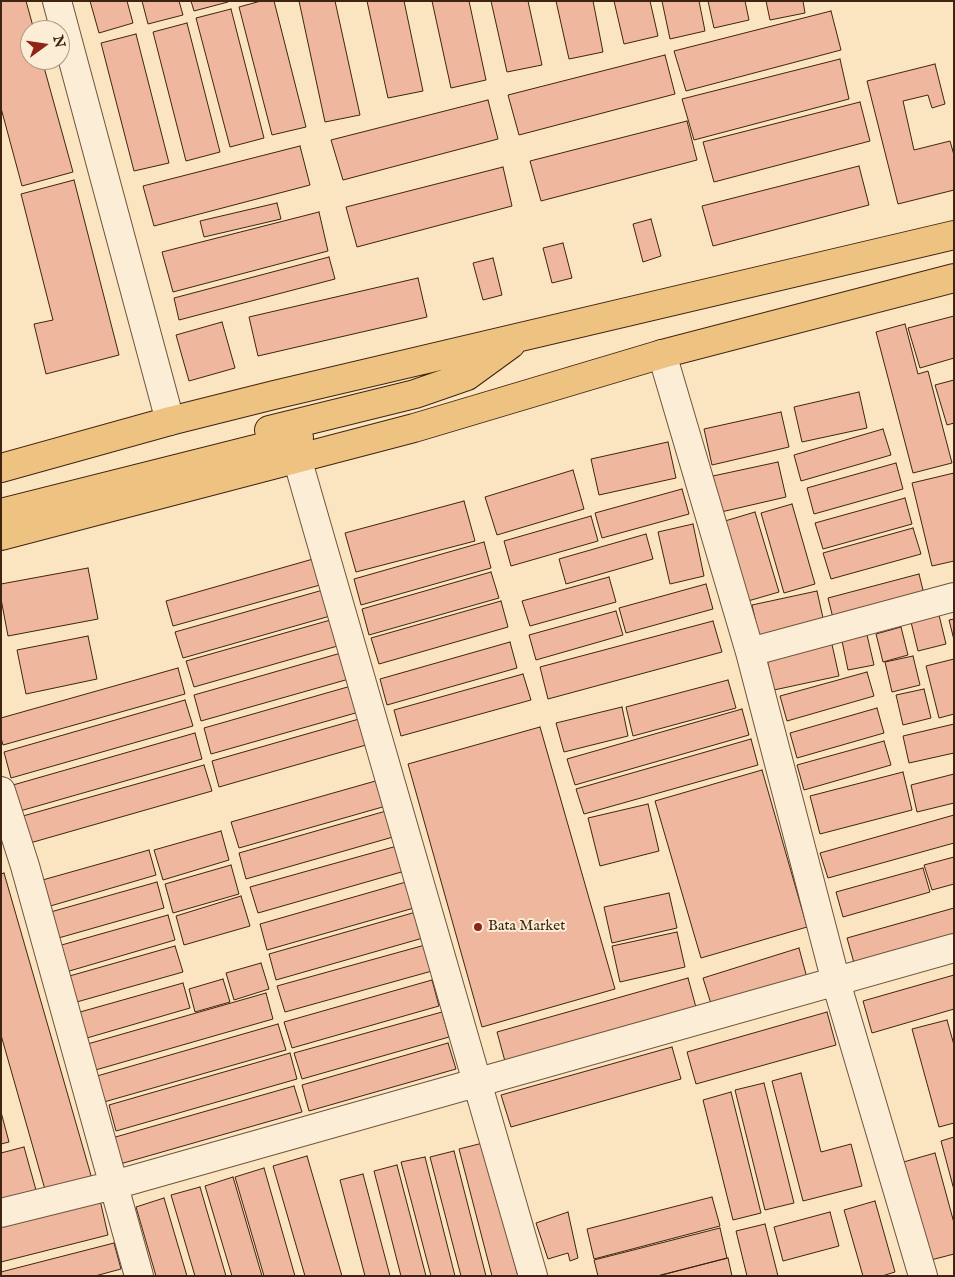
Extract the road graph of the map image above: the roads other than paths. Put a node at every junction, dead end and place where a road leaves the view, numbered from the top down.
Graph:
1 (57, 1) edge
2 (954, 235) edge
3 (954, 278) edge
4 (520, 337) junction
5 (662, 354) junction
6 (537, 392) junction
7 (417, 401) junction
8 (170, 420) junction
9 (297, 458) junction
10 (1, 468) edge
11 (1, 494) edge
12 (1, 513) edge
13 (1, 536) edge
14 (954, 597) edge
15 (750, 652) junction
16 (1, 791) edge
17 (954, 948) edge
18 (836, 982) junction
19 (478, 1084) junction
20 (114, 1186) junction
21 (1, 1213) edge
22 (139, 1276) edge
23 (533, 1276) edge
24 (923, 1276) edge

1 - 8 lane
2 - 4 main road
3 - 5 main road
4 - 7 main road
4 - 8 main road
5 - 6 main road
5 - 15 lane
6 - 7 main road
6 - 9 main road
7 - 11 main road
7 - 12 main road
8 - 10 main road
9 - 13 main road
9 - 19 lane
14 - 15 lane
15 - 18 lane
16 - 20 lane
17 - 18 lane
18 - 19 lane
18 - 24 lane
19 - 20 lane
19 - 23 lane
20 - 21 lane
20 - 22 lane

